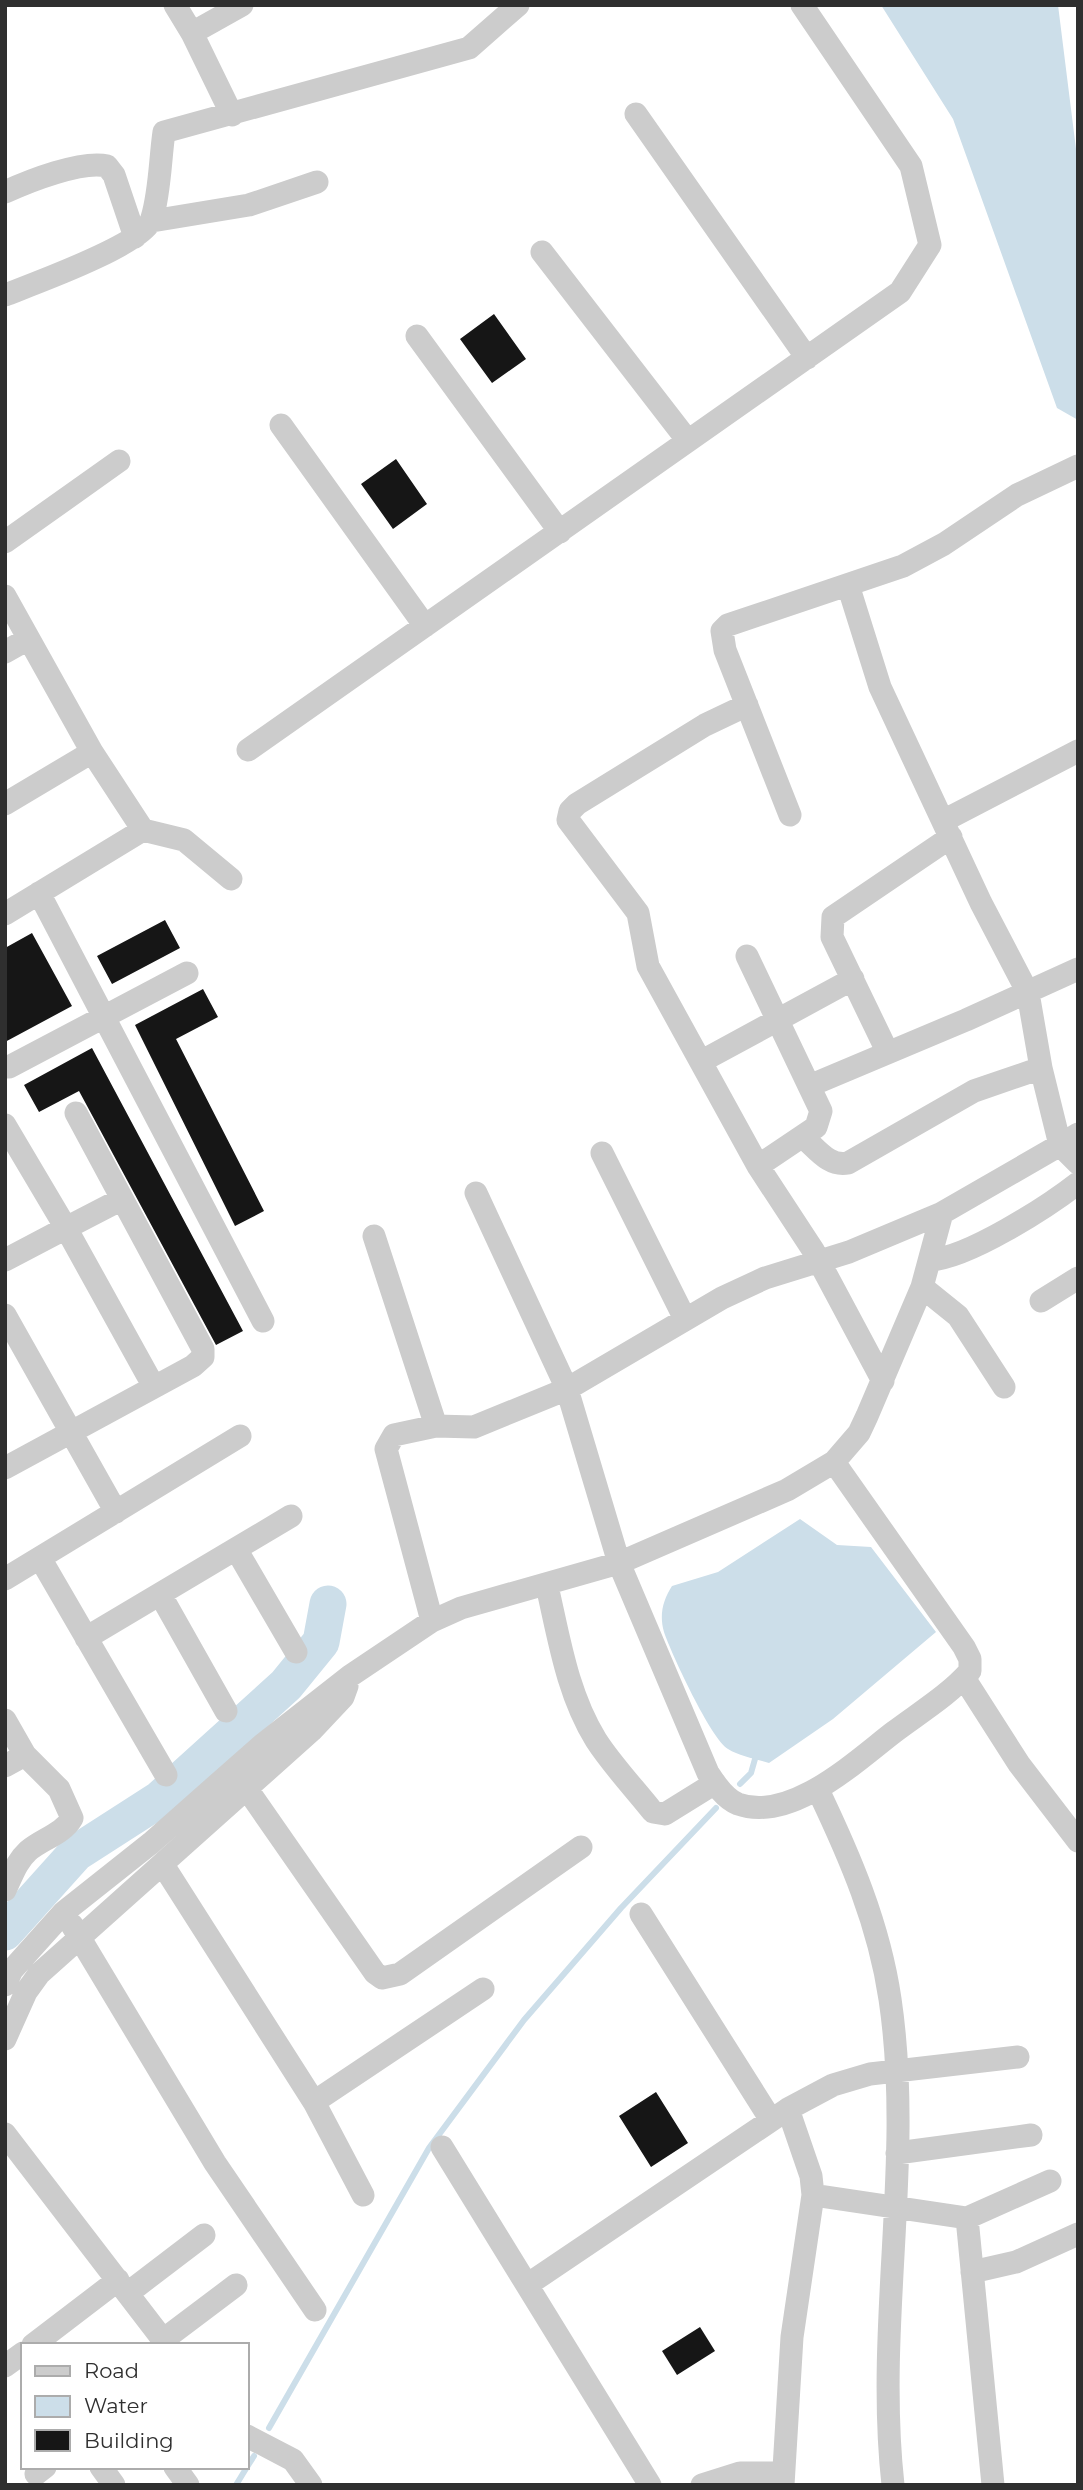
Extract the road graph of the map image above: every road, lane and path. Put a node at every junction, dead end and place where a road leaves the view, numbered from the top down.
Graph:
1 (175, 5) edge
2 (242, 5) edge
3 (518, 5) edge
4 (802, 5) edge
5 (192, 33) junction
6 (636, 114) dead end
7 (232, 115) junction
8 (317, 182) dead end
9 (5, 192) edge
10 (152, 221) junction
11 (135, 237) junction
12 (542, 253) dead end
13 (5, 295) edge
14 (417, 336) dead end
15 (807, 358) junction
16 (281, 425) dead end
17 (688, 441) junction
18 (119, 461) dead end
19 (1078, 466) edge
20 (560, 531) junction
21 (5, 542) edge
22 (848, 585) junction
23 (5, 596) edge
24 (425, 626) junction
25 (28, 639) junction
26 (5, 652) edge
27 (747, 705) junction
28 (248, 750) dead end
29 (1078, 751) edge
30 (92, 752) junction
31 (8, 796) edge
32 (790, 815) dead end
33 (947, 829) junction
34 (143, 831) junction
35 (231, 879) dead end
36 (39, 893) junction
37 (5, 914) edge
38 (747, 956) dead end
39 (1078, 969) edge
40 (187, 973) dead end
41 (853, 979) junction
42 (1028, 993) junction
43 (104, 1017) junction
44 (779, 1021) junction
45 (887, 1051) junction
46 (702, 1061) junction
47 (9, 1067) dead end
48 (1041, 1068) junction
49 (809, 1086) junction
50 (76, 1113) dead end
51 (5, 1125) edge
52 (803, 1137) junction
53 (1069, 1139) edge
54 (602, 1153) dead end
55 (1078, 1163) edge
56 (758, 1166) junction
57 (1078, 1183) edge
58 (476, 1192) dead end
59 (122, 1199) junction
60 (942, 1213) junction
61 (66, 1228) junction
62 (374, 1236) dead end
63 (5, 1260) edge
64 (930, 1260) junction
65 (819, 1261) junction
66 (1078, 1278) edge
67 (922, 1287) junction
68 (1041, 1301) dead end
69 (5, 1315) edge
70 (685, 1319) junction
71 (262, 1321) dead end
72 (883, 1381) junction
73 (154, 1387) junction
74 (1004, 1387) dead end
75 (567, 1389) junction
76 (436, 1426) junction
77 (70, 1433) junction
78 (240, 1436) dead end
79 (834, 1462) junction
80 (5, 1468) edge
81 (116, 1512) junction
82 (291, 1516) dead end
83 (236, 1549) junction
84 (40, 1558) junction
85 (619, 1563) junction
86 (5, 1579) edge
87 (547, 1586) junction
88 (160, 1594) junction
89 (432, 1622) junction
90 (86, 1638) junction
91 (296, 1652) dead end
92 (350, 1676) junction
93 (964, 1678) junction
94 (226, 1711) dead end
95 (5, 1720) edge
96 (15, 1760) edge
97 (166, 1775) dead end
98 (715, 1783) junction
99 (247, 1789) junction
100 (818, 1790) junction
101 (1078, 1841) edge
102 (581, 1847) dead end
103 (163, 1865) junction
104 (5, 1890) edge
105 (64, 1912) junction
106 (641, 1914) dead end
107 (79, 1938) junction
108 (5, 1984) edge
109 (483, 1989) dead end
110 (5, 2039) edge
111 (1018, 2056) dead end
112 (897, 2070) junction
113 (314, 2102) junction
114 (780, 2114) junction
115 (5, 2134) edge
116 (1031, 2134) dead end
117 (442, 2147) dead end
118 (897, 2153) junction
119 (1050, 2181) dead end
120 (363, 2195) dead end
121 (813, 2195) junction
122 (897, 2205) junction
123 (967, 2218) junction
124 (1078, 2234) edge
125 (204, 2235) dead end
126 (972, 2272) junction
127 (236, 2285) dead end
128 (527, 2285) junction
129 (123, 2287) junction
130 (315, 2310) dead end
131 (165, 2342) edge
132 (36, 2343) edge
133 (21, 2354) edge
134 (5, 2366) edge
135 (248, 2437) edge
136 (102, 2469) edge
137 (176, 2469) edge
138 (783, 2479) edge
139 (114, 2485) edge
140 (188, 2485) edge
141 (312, 2485) edge
142 (650, 2485) edge
143 (702, 2485) edge
144 (893, 2485) edge
145 (993, 2485) edge

1 - 5 street
2 - 5 street
3 - 7 street
4 - 15 street
5 - 7 street
6 - 15 street
7 - 10 street
8 - 10 street
9 - 11 street
10 - 11 street
11 - 13 street
12 - 17 street
14 - 20 street
15 - 17 street
16 - 24 street
17 - 20 street
18 - 21 street
19 - 22 street
20 - 24 street
22 - 27 street
22 - 33 street
23 - 25 street
24 - 28 street
25 - 26 street
25 - 30 street
27 - 32 street
27 - 46 street
29 - 33 street
30 - 31 street
30 - 34 street
33 - 41 street
33 - 42 street
34 - 35 street
34 - 36 street
36 - 37 street
36 - 43 street
38 - 44 street
39 - 42 street
40 - 43 street
41 - 44 street
41 - 45 street
42 - 45 street
42 - 48 street
43 - 47 street
43 - 71 street
44 - 46 street
44 - 49 street
45 - 49 street
46 - 56 street
48 - 52 street
48 - 53 street
49 - 52 street
50 - 59 street
51 - 61 street
52 - 56 street
53 - 55 street
53 - 60 street
54 - 70 street
56 - 65 street
57 - 64 street
58 - 75 street
59 - 61 street
59 - 73 street
60 - 64 street
60 - 65 street
61 - 63 street
61 - 73 street
62 - 76 street
64 - 67 street
65 - 70 street
65 - 72 street
66 - 68 street
67 - 72 street
67 - 74 street
69 - 77 street
70 - 75 street
72 - 79 street
73 - 77 street
75 - 76 street
75 - 85 street
76 - 89 street
77 - 80 street
77 - 81 street
78 - 81 street
79 - 85 street
79 - 93 street
81 - 84 street
82 - 83 street
83 - 88 street
83 - 91 street
84 - 86 street
84 - 90 street
85 - 87 street
85 - 98 street
87 - 89 street
87 - 98 street
88 - 90 street
88 - 94 street
89 - 92 street
90 - 97 street
92 - 99 street
92 - 105 street
93 - 100 street
93 - 101 street
95 - 96 street
96 - 104 street
98 - 100 street
99 - 102 street
99 - 103 street
100 - 112 street
103 - 107 street
103 - 113 street
105 - 107 street
105 - 108 street
106 - 114 street
107 - 110 street
107 - 130 street
109 - 113 street
111 - 112 street
112 - 114 street
112 - 118 street
113 - 120 street
114 - 121 street
114 - 128 street
115 - 129 street
116 - 118 street
117 - 128 street
118 - 122 street
119 - 123 street
121 - 122 street
121 - 138 street
122 - 123 street
122 - 144 street
123 - 126 street
124 - 126 street
125 - 129 street
126 - 145 street
127 - 131 street
128 - 142 street
129 - 131 street
129 - 132 street
133 - 134 street
135 - 141 street
136 - 139 street
137 - 140 street
138 - 143 street

